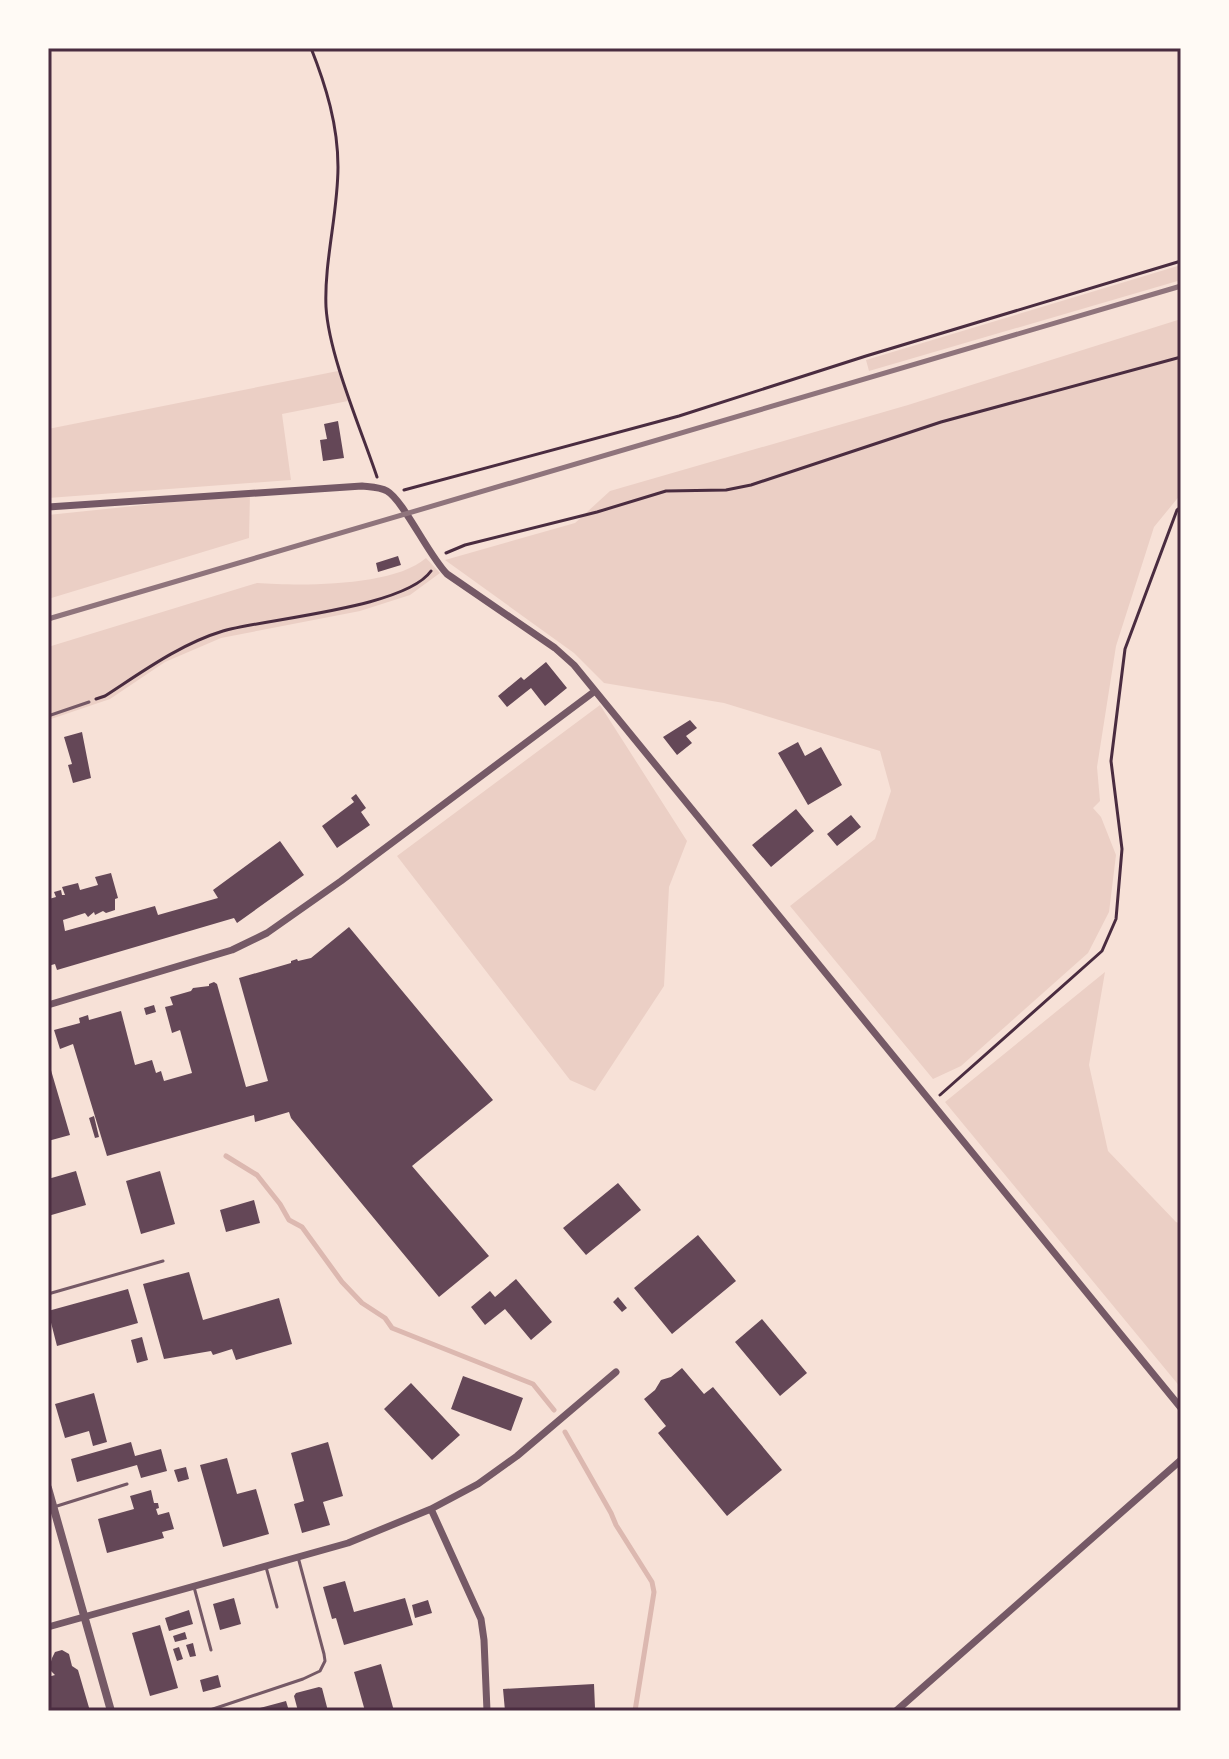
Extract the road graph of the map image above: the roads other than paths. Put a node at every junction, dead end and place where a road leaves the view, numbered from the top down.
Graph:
1 (48, 507) edge
2 (595, 691) junction
3 (89, 702) road end
4 (48, 716) edge
5 (48, 1005) edge
6 (163, 1261) dead end
7 (48, 1294) edge
8 (616, 1372) dead end
9 (1181, 1408) edge
10 (1181, 1460) edge
11 (127, 1484) dead end
12 (48, 1488) edge
13 (53, 1507) junction
14 (431, 1509) junction
15 (298, 1557) junction
16 (266, 1567) junction
17 (194, 1587) junction
18 (277, 1607) dead end
19 (84, 1617) junction
20 (48, 1627) edge
21 (211, 1650) dead end
22 (111, 1711) edge
23 (207, 1711) edge
24 (487, 1711) edge
25 (896, 1711) edge

1 - 2 street
2 - 5 street
2 - 9 street
3 - 4 lane
6 - 7 lane
8 - 14 street
10 - 25 street
11 - 13 lane
12 - 13 street
13 - 19 street
14 - 15 street
14 - 24 street
15 - 16 street
15 - 23 lane
16 - 17 street
16 - 18 lane
17 - 19 street
17 - 21 lane
19 - 20 street
19 - 22 street

